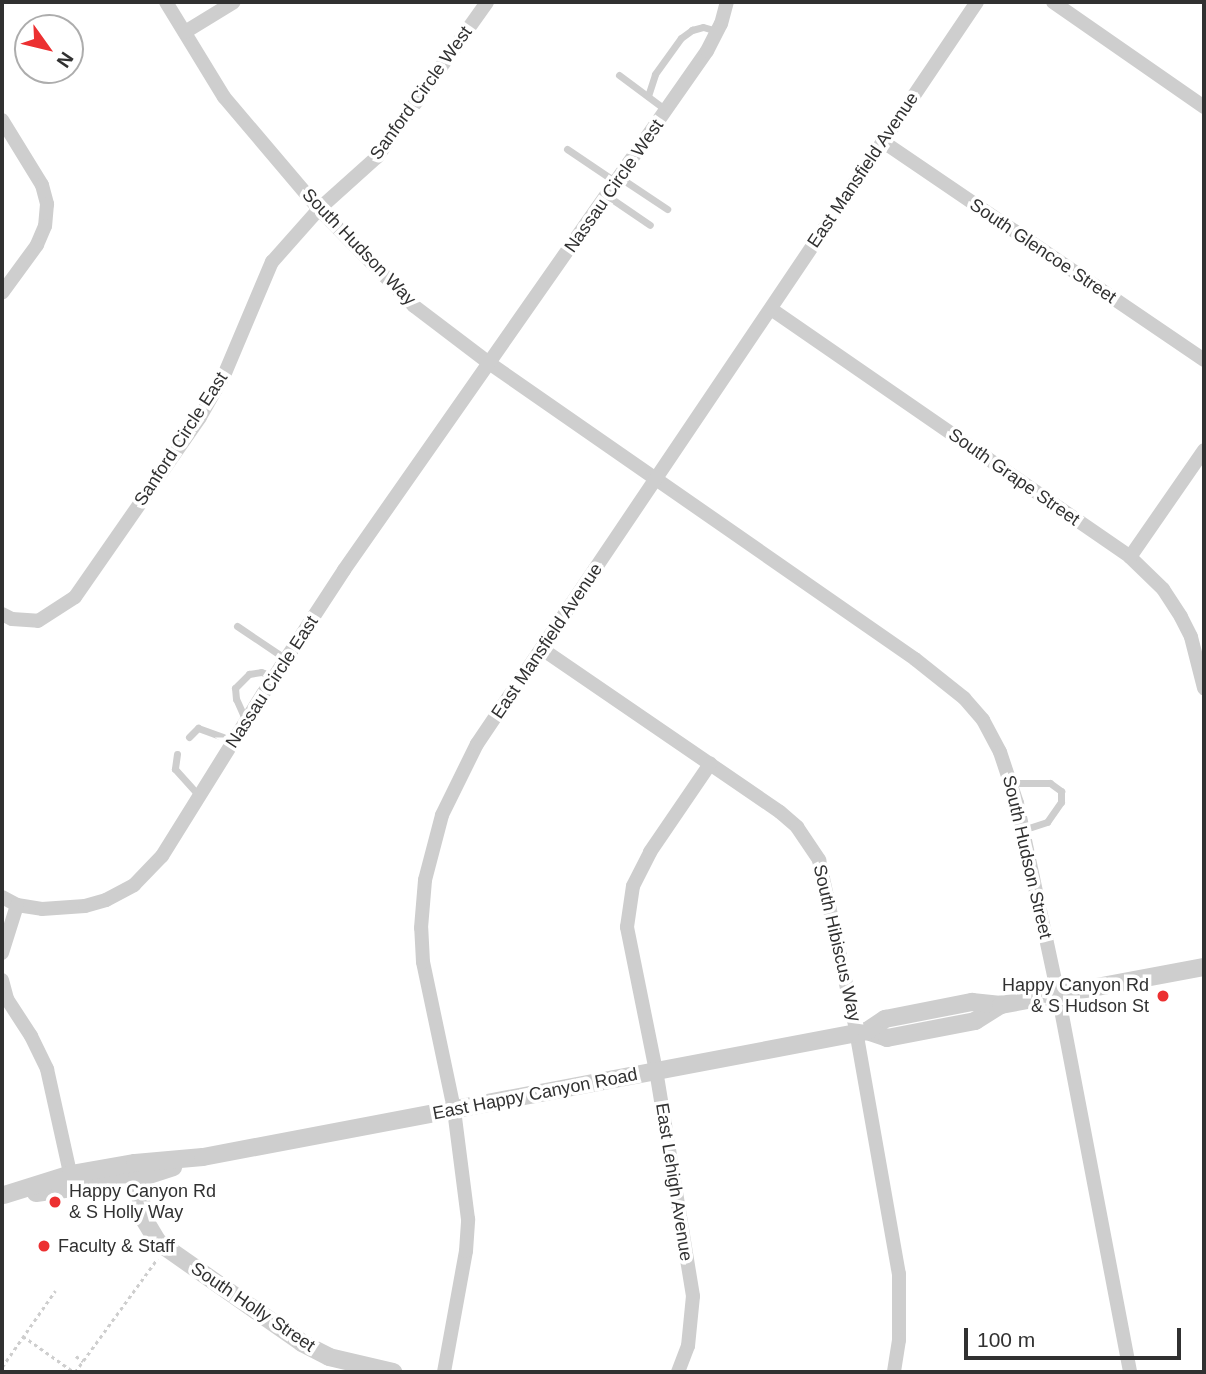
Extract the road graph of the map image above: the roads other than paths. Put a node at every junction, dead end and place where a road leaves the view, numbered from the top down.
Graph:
1 (166, 2) edge
2 (234, 2) edge
3 (487, 2) edge
4 (727, 2) edge
5 (977, 2) edge
6 (1053, 2) edge
7 (717, 31) junction
8 (185, 32) junction
9 (619, 75) dead end
10 (648, 96) junction
11 (1204, 107) edge
12 (666, 110) junction
13 (2, 120) edge
14 (882, 141) junction
15 (567, 149) dead end
16 (617, 179) junction
17 (606, 195) junction
18 (319, 209) junction
19 (667, 209) dead end
20 (650, 225) dead end
21 (2, 293) edge
22 (771, 309) junction
23 (1204, 360) edge
24 (489, 363) junction
25 (574, 421) joint
26 (1204, 450) edge
27 (656, 479) junction
28 (1130, 557) junction
29 (2, 614) edge
30 (237, 626) dead end
31 (542, 649) junction
32 (286, 659) junction
33 (274, 676) junction
34 (1204, 688) edge
35 (246, 721) junction
36 (189, 737) dead end
37 (234, 741) junction
38 (177, 754) dead end
39 (710, 764) junction
40 (1012, 783) junction
41 (200, 798) junction
42 (1022, 830) junction
43 (2, 897) edge
44 (16, 905) junction
45 (2, 953) edge
46 (1204, 967) edge
47 (2, 981) edge
48 (1058, 994) junction
49 (862, 1032) junction
50 (656, 1071) junction
51 (454, 1109) junction
52 (136, 1171) junction
53 (72, 1182) junction
54 (3, 1195) edge
55 (393, 1372) edge
56 (444, 1372) edge
57 (678, 1372) edge
58 (894, 1372) edge
59 (1130, 1372) edge

1 - 8 street, South Hudson Way
2 - 8 street
3 - 18 street, Sanford Circle West
4 - 7 street, Nassau Circle West
5 - 14 street, East Mansfield Avenue
6 - 11 street
7 - 10 lane
7 - 12 street, Nassau Circle West
8 - 18 street, South Hudson Way
9 - 10 lane
10 - 12 lane
12 - 16 street, Nassau Circle West
13 - 21 street
14 - 22 street, East Mansfield Avenue
14 - 23 street, South Glencoe Street
15 - 16 lane
16 - 17 street, Nassau Circle West
16 - 19 lane
17 - 20 lane
17 - 24 street, Nassau Circle West
18 - 24 street, South Hudson Way
18 - 29 street, Sanford Circle East
22 - 27 street, East Mansfield Avenue
22 - 28 street, South Grape Street
24 - 25 street, South Hudson Way
24 - 32 street, Nassau Circle East
25 - 27 street, South Hudson Street
26 - 28 street
27 - 31 street, East Mansfield Avenue
27 - 40 street, South Hudson Street
28 - 34 street, South Grape Street
30 - 32 lane
31 - 39 street, South Hibiscus Way
31 - 51 street, East Mansfield Avenue
32 - 33 street, Nassau Circle East
33 - 35 street, Nassau Circle East
33 - 35 lane
35 - 37 street, Nassau Circle East
36 - 37 lane
37 - 41 street, Nassau Circle East
38 - 41 lane
39 - 49 street, South Hibiscus Way
39 - 50 street, East Lehigh Avenue
40 - 42 street, South Hudson Street
40 - 42 lane
41 - 44 street, Nassau Circle East
42 - 48 street, South Hudson Street
43 - 44 street, Nassau Circle East
44 - 45 street
46 - 48 street, East Happy Canyon Road
47 - 53 street
48 - 49 street, East Happy Canyon Road
48 - 59 street, South Hudson Street
49 - 50 street, East Happy Canyon Road
49 - 58 street, South Hibiscus Way
50 - 51 street, East Happy Canyon Road
50 - 57 street, East Lehigh Avenue
51 - 52 street, East Happy Canyon Road
51 - 56 street, East Mansfield Avenue
52 - 53 street, East Happy Canyon Road
52 - 55 street, South Holly Street
53 - 54 street, East Happy Canyon Road

